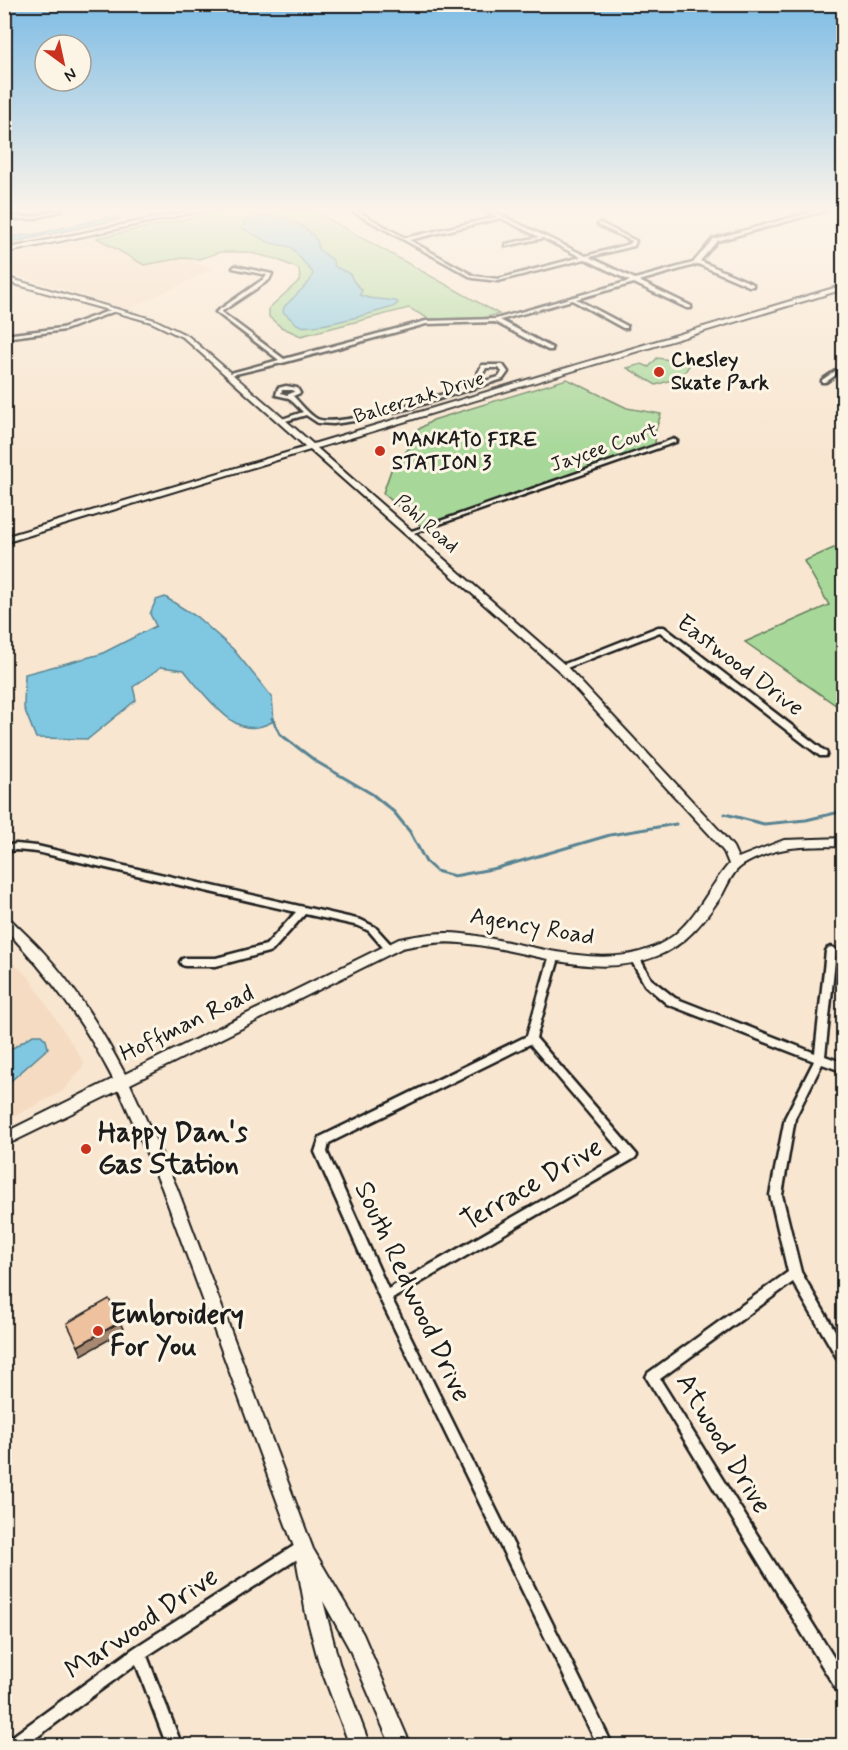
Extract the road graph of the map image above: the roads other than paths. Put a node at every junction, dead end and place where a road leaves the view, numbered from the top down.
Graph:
1 (50, 292) edge
2 (248, 292) edge
3 (593, 292) edge
4 (658, 292) edge
5 (828, 292) edge
6 (571, 298) junction
7 (689, 307) dead end
8 (116, 310) junction
9 (496, 320) junction
10 (625, 327) dead end
11 (4, 337) edge
12 (550, 349) dead end
13 (284, 361) junction
14 (843, 366) edge
15 (229, 375) junction
16 (824, 381) dead end
17 (474, 386) junction
18 (290, 396) dead end
19 (307, 413) junction
20 (282, 420) junction
21 (674, 441) dead end
22 (313, 447) junction
23 (409, 533) junction
24 (4, 540) edge
25 (561, 667) junction
26 (823, 754) dead end
27 (843, 842) edge
28 (4, 849) edge
29 (735, 864) junction
30 (302, 911) junction
31 (4, 920) edge
32 (390, 949) junction
33 (831, 951) dead end
34 (554, 958) junction
35 (635, 958) junction
36 (185, 962) dead end
37 (531, 1039) junction
38 (820, 1058) junction
39 (843, 1068) edge
40 (123, 1081) junction
41 (4, 1140) edge
42 (795, 1274) junction
43 (385, 1296) junction
44 (843, 1359) edge
45 (303, 1547) junction
46 (139, 1653) junction
47 (843, 1689) edge
48 (11, 1746) edge
49 (175, 1746) edge
50 (360, 1746) edge
51 (401, 1746) edge
52 (606, 1746) edge

1 - 8 street, Pohl Road
2 - 13 street
3 - 6 street
4 - 7 street
5 - 22 street, Balcerzak Drive
6 - 9 street
6 - 10 street
8 - 11 street
8 - 15 street, Pohl Road
9 - 12 street
9 - 13 street
13 - 15 street
14 - 16 street
15 - 20 street, Pohl Road
17 - 17 street
17 - 19 street
18 - 19 street
19 - 20 street
20 - 22 street, Pohl Road
21 - 23 street, Jaycee Court
22 - 23 street, Pohl Road
22 - 24 street, Balcerzak Drive
23 - 25 street, Pohl Road
25 - 26 street, Eastwood Drive
25 - 29 street, Pohl Road
27 - 29 street
28 - 30 street
29 - 35 street, Agency Road
30 - 32 street
30 - 36 street
31 - 40 street
32 - 34 street, Agency Road
32 - 40 street, Hoffman Road
33 - 38 street
34 - 35 street, Agency Road
34 - 37 street
35 - 38 street
37 - 43 street, South Redwood Drive
37 - 43 street, Terrace Drive
38 - 39 street
38 - 42 street
40 - 41 street, Hoffman Road
40 - 45 street
42 - 44 street
42 - 47 street, Atwood Drive
43 - 52 street, South Redwood Drive
45 - 46 street, Marwood Drive
45 - 50 street
45 - 51 street
46 - 48 street, Marwood Drive
46 - 49 street

